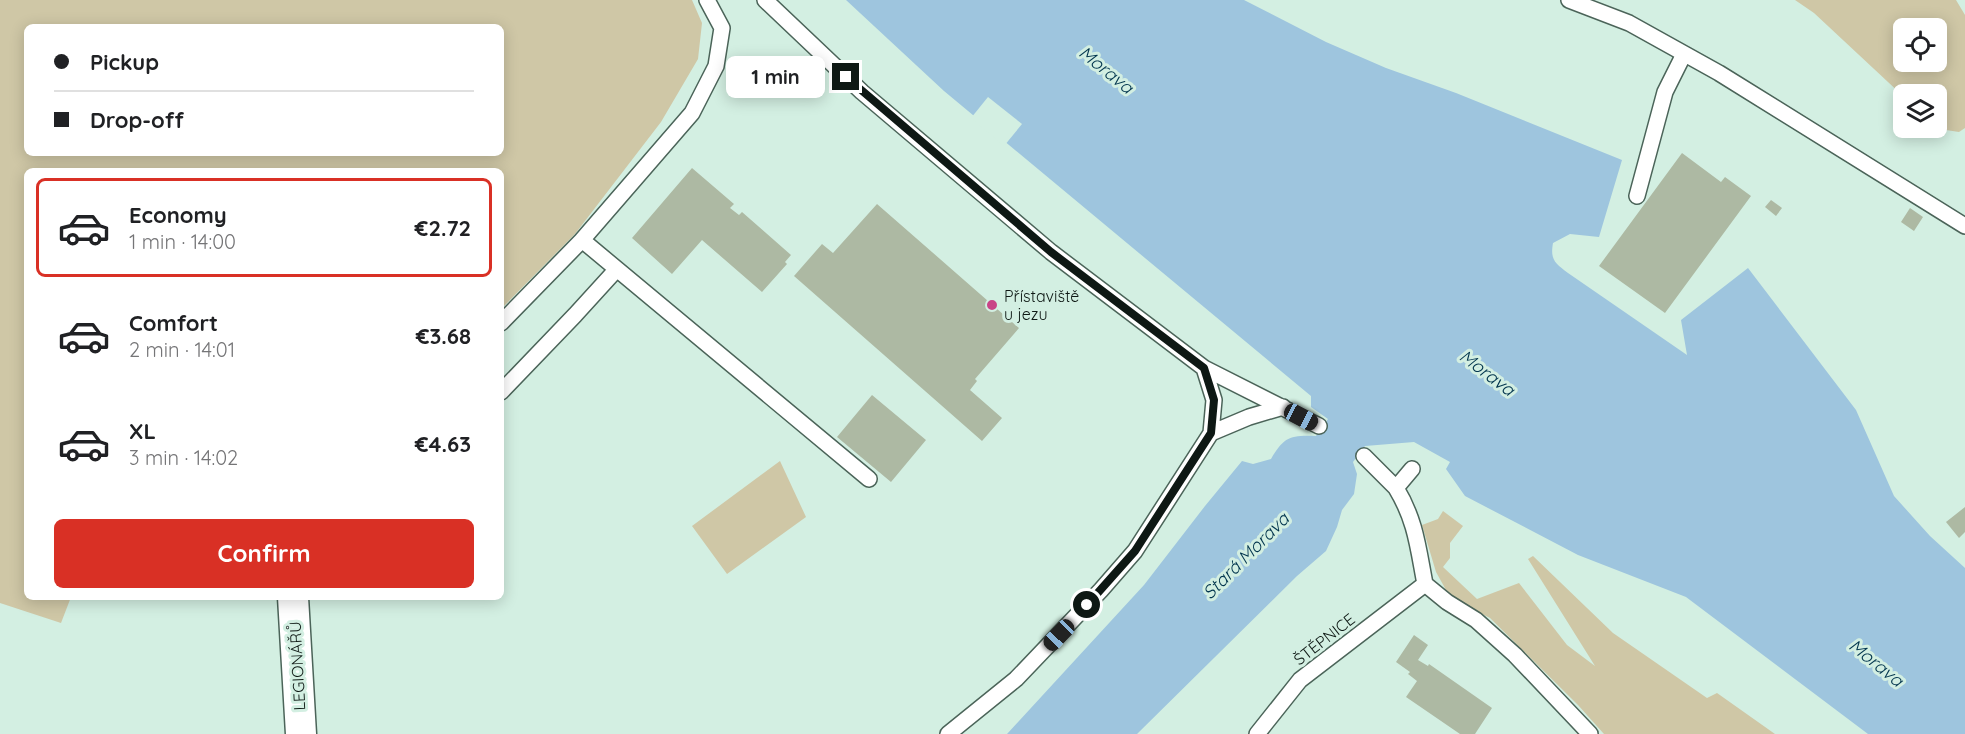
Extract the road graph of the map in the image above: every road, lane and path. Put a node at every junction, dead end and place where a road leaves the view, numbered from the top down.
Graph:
1 (706, 0) edge
2 (765, 0) edge
3 (1569, 0) edge
4 (1684, 54) junction
5 (1637, 196) dead end
6 (1965, 226) edge
7 (582, 240) junction
8 (616, 270) junction
9 (504, 319) edge
10 (1204, 368) junction
11 (504, 389) edge
12 (1283, 407) junction
13 (1319, 426) dead end
14 (1211, 433) junction
15 (1364, 456) dead end
16 (1412, 469) dead end
17 (869, 479) dead end
18 (1396, 488) junction
19 (1425, 584) junction
20 (293, 600) edge
21 (301, 734) edge
22 (948, 734) edge
23 (1257, 734) edge
24 (1590, 734) edge

1 - 7 lane
2 - 10 lane
3 - 4 lane
4 - 5 lane
4 - 6 lane
7 - 8 lane
7 - 9 lane
8 - 11 lane
8 - 17 lane
10 - 12 lane
10 - 14 lane
12 - 13 lane
12 - 14 lane
14 - 22 lane
15 - 18 lane
16 - 18 lane
18 - 19 lane
19 - 23 lane, ŠTĚPNICE
19 - 24 lane
20 - 21 street, LEGIONÁŘŮ

